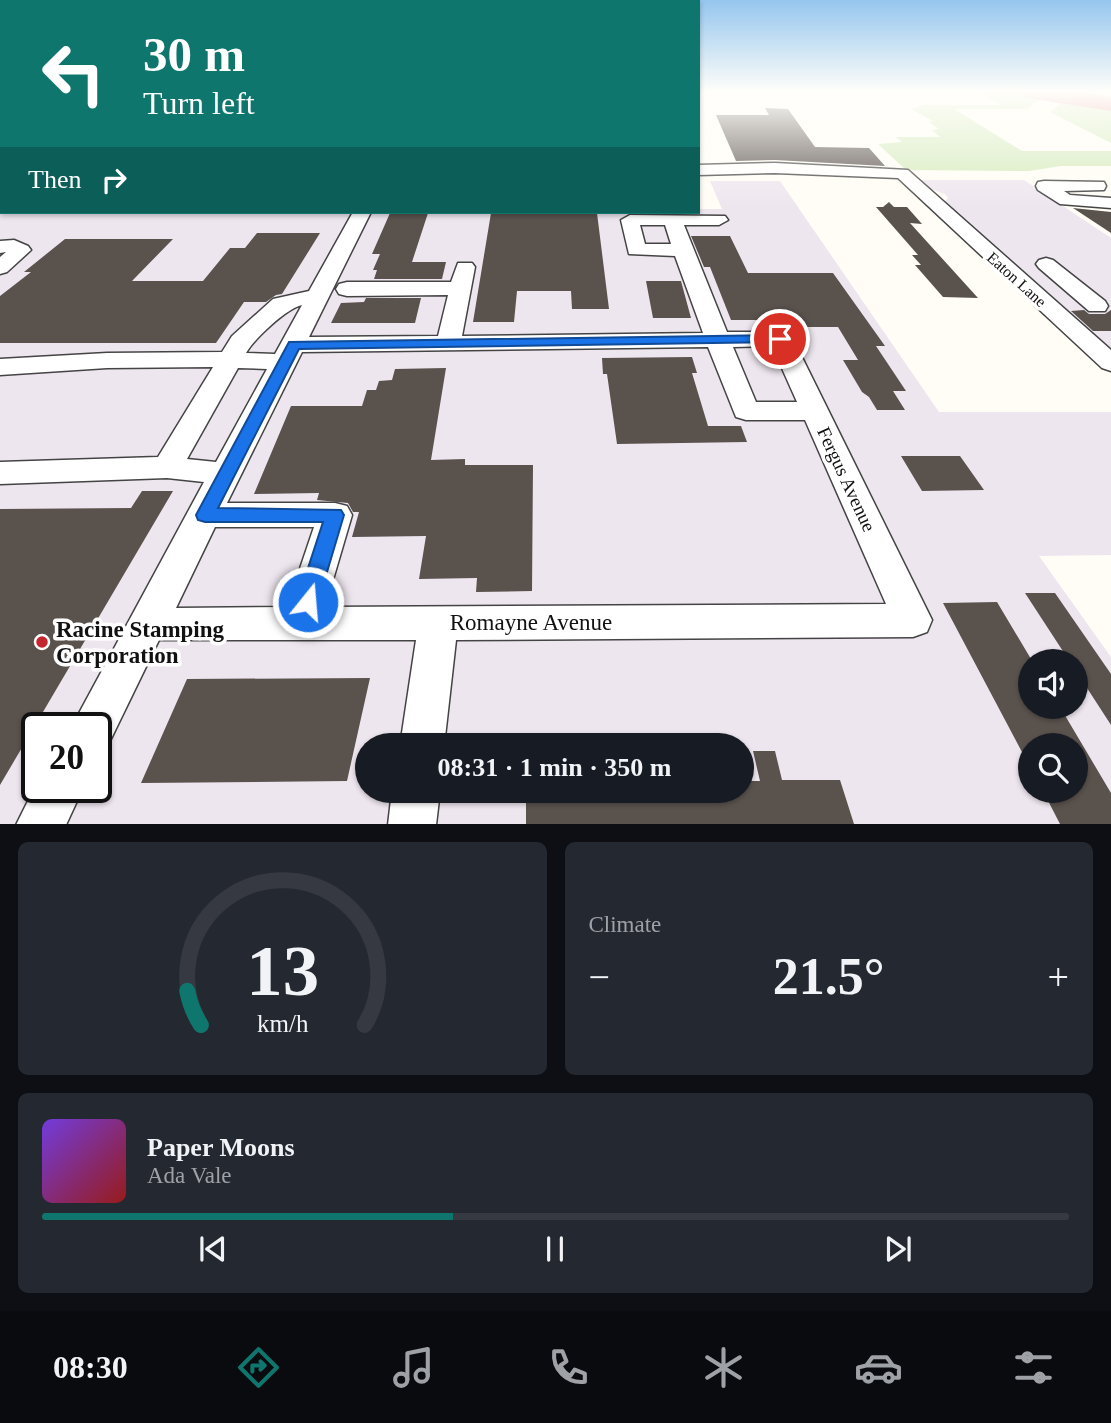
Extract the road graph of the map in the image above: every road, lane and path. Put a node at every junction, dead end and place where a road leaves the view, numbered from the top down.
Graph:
1 (700, 170) edge
2 (1099, 187) edge
3 (1111, 203) edge
4 (358, 219) edge
5 (673, 220) junction
6 (719, 220) dead end
7 (0, 247) edge
8 (682, 250) junction
9 (1046, 264) dead end
10 (0, 268) edge
11 (1025, 285) junction
12 (1071, 285) junction
13 (333, 293) junction
14 (1097, 306) dead end
15 (718, 340) junction
16 (449, 342) junction
17 (289, 353) junction
18 (1108, 357) edge
19 (229, 359) junction
20 (0, 367) edge
21 (815, 411) junction
22 (167, 467) junction
23 (0, 473) edge
24 (227, 474) junction
25 (205, 515) junction
26 (913, 620) joint
27 (149, 623) junction
28 (439, 623) junction
29 (301, 624) junction
30 (102, 712) edge
31 (424, 733) edge
32 (52, 803) edge
33 (415, 803) edge
34 (40, 824) edge
35 (412, 824) edge

1 - 11 street, Eaton Lane
2 - 3 street
4 - 13 street
5 - 6 street
5 - 8 street
5 - 8 street
7 - 10 street
8 - 15 street
9 - 12 street
11 - 12 street
11 - 18 street, Eaton Lane
12 - 14 street
13 - 16 street
13 - 17 street
13 - 19 street
15 - 16 street
15 - 21 street, Fergus Avenue
15 - 21 street
16 - 17 street
17 - 19 street
17 - 24 street
19 - 20 street
19 - 22 street
21 - 26 street, Fergus Avenue
22 - 23 street
22 - 24 street
24 - 25 street
25 - 27 street
25 - 29 street
26 - 28 street, Romayne Avenue
27 - 29 street, Romayne Avenue
27 - 30 street
28 - 29 street, Romayne Avenue
28 - 31 street
32 - 34 street
33 - 35 street

